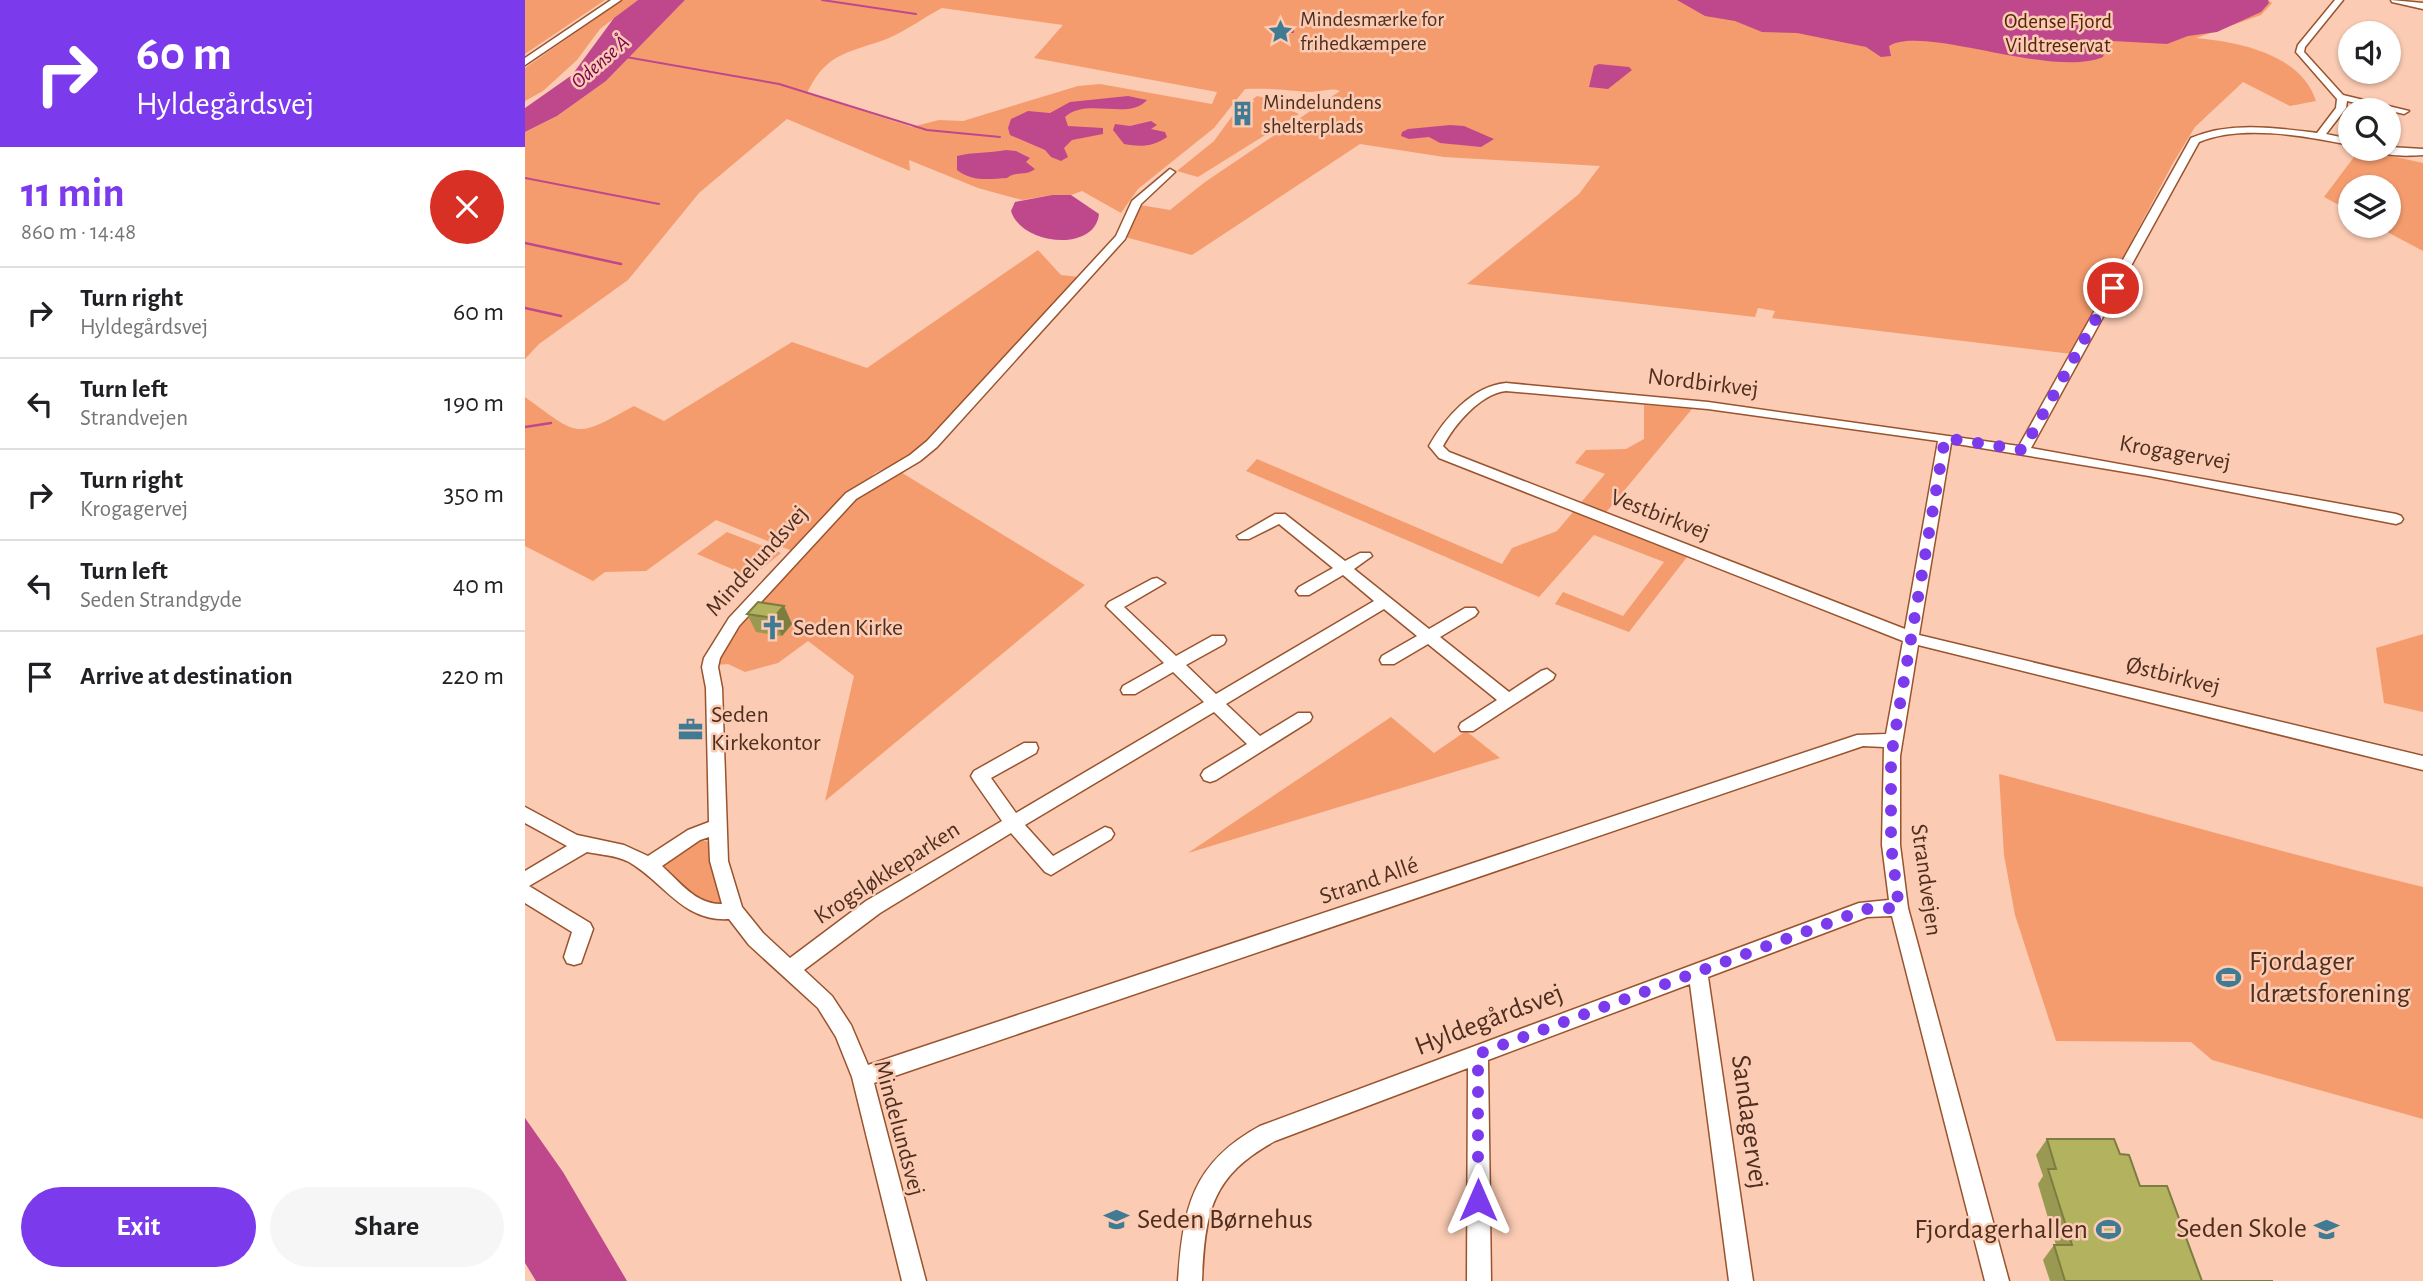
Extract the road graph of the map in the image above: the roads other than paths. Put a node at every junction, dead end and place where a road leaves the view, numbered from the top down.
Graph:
1 (617, 0) edge
2 (2339, 0) edge
3 (2395, 0) edge
4 (2423, 6) edge
5 (525, 62) edge
6 (2341, 97) junction
7 (2404, 110) dead end
8 (2321, 135) junction
9 (2338, 139) edge
10 (2401, 152) edge
11 (2423, 152) edge
12 (1170, 172) dead end
13 (1463, 413) joint
14 (1945, 438) junction
15 (2023, 450) junction
16 (2396, 519) dead end
17 (1244, 536) dead end
18 (1365, 556) dead end
19 (1343, 569) junction
20 (1157, 583) dead end
21 (1304, 590) dead end
22 (1384, 602) junction
23 (1470, 612) dead end
24 (1428, 637) junction
25 (1911, 638) junction
26 (1218, 640) dead end
27 (1388, 660) dead end
28 (1174, 665) junction
29 (1547, 675) dead end
30 (1129, 690) dead end
31 (1508, 700) junction
32 (1214, 703) junction
33 (1304, 717) dead end
34 (1467, 727) dead end
35 (1894, 741) junction
36 (1259, 746) junction
37 (1030, 748) dead end
38 (2423, 763) edge
39 (1210, 775) dead end
40 (525, 814) edge
41 (1013, 822) junction
42 (717, 827) junction
43 (1105, 834) dead end
44 (585, 844) junction
45 (647, 866) junction
46 (525, 880) edge
47 (525, 893) edge
48 (1899, 908) junction
49 (734, 911) junction
50 (574, 957) dead end
51 (790, 969) junction
52 (1698, 972) junction
53 (1478, 1054) junction
54 (862, 1077) junction
55 (914, 1281) edge
56 (1190, 1281) edge
57 (1479, 1281) edge
58 (1741, 1281) edge
59 (1997, 1281) edge

1 - 5 street
2 - 6 street
3 - 4 street
6 - 7 street
6 - 8 street
8 - 9 street
8 - 15 street
10 - 11 street
12 - 42 street, Mindelundsvej
13 - 14 street, Nordbirkvej
13 - 25 street, Vestbirkvej
14 - 15 street, Krogagervej
14 - 25 street, Strandvejen
15 - 16 street, Krogagervej
17 - 19 street
18 - 19 street
19 - 21 street
19 - 22 street
20 - 28 street
22 - 24 street
22 - 32 street, Krogsløkkeparken
23 - 24 street
24 - 27 street
24 - 31 street
25 - 35 street, Strandvejen
25 - 38 street, Østbirkvej
26 - 28 street
28 - 30 street
28 - 32 street
29 - 31 street
31 - 34 street
32 - 36 street
32 - 41 street, Krogsløkkeparken
33 - 36 street
35 - 48 street, Strandvejen
35 - 54 street, Strand Allé
36 - 39 street
37 - 41 street
40 - 44 street
41 - 43 street
41 - 51 street, Krogsløkkeparken
42 - 45 street
42 - 49 street, Mindelundsvej
44 - 45 street
44 - 46 street
45 - 49 street
47 - 50 street
48 - 52 street, Hyldegårdsvej
48 - 59 street, Strandvejen
49 - 51 street, Mindelundsvej
51 - 54 street, Mindelundsvej
52 - 53 street, Hyldegårdsvej
52 - 58 street, Sandagervej
53 - 56 street, Hyldegårdsvej
53 - 57 street
54 - 55 street, Mindelundsvej

